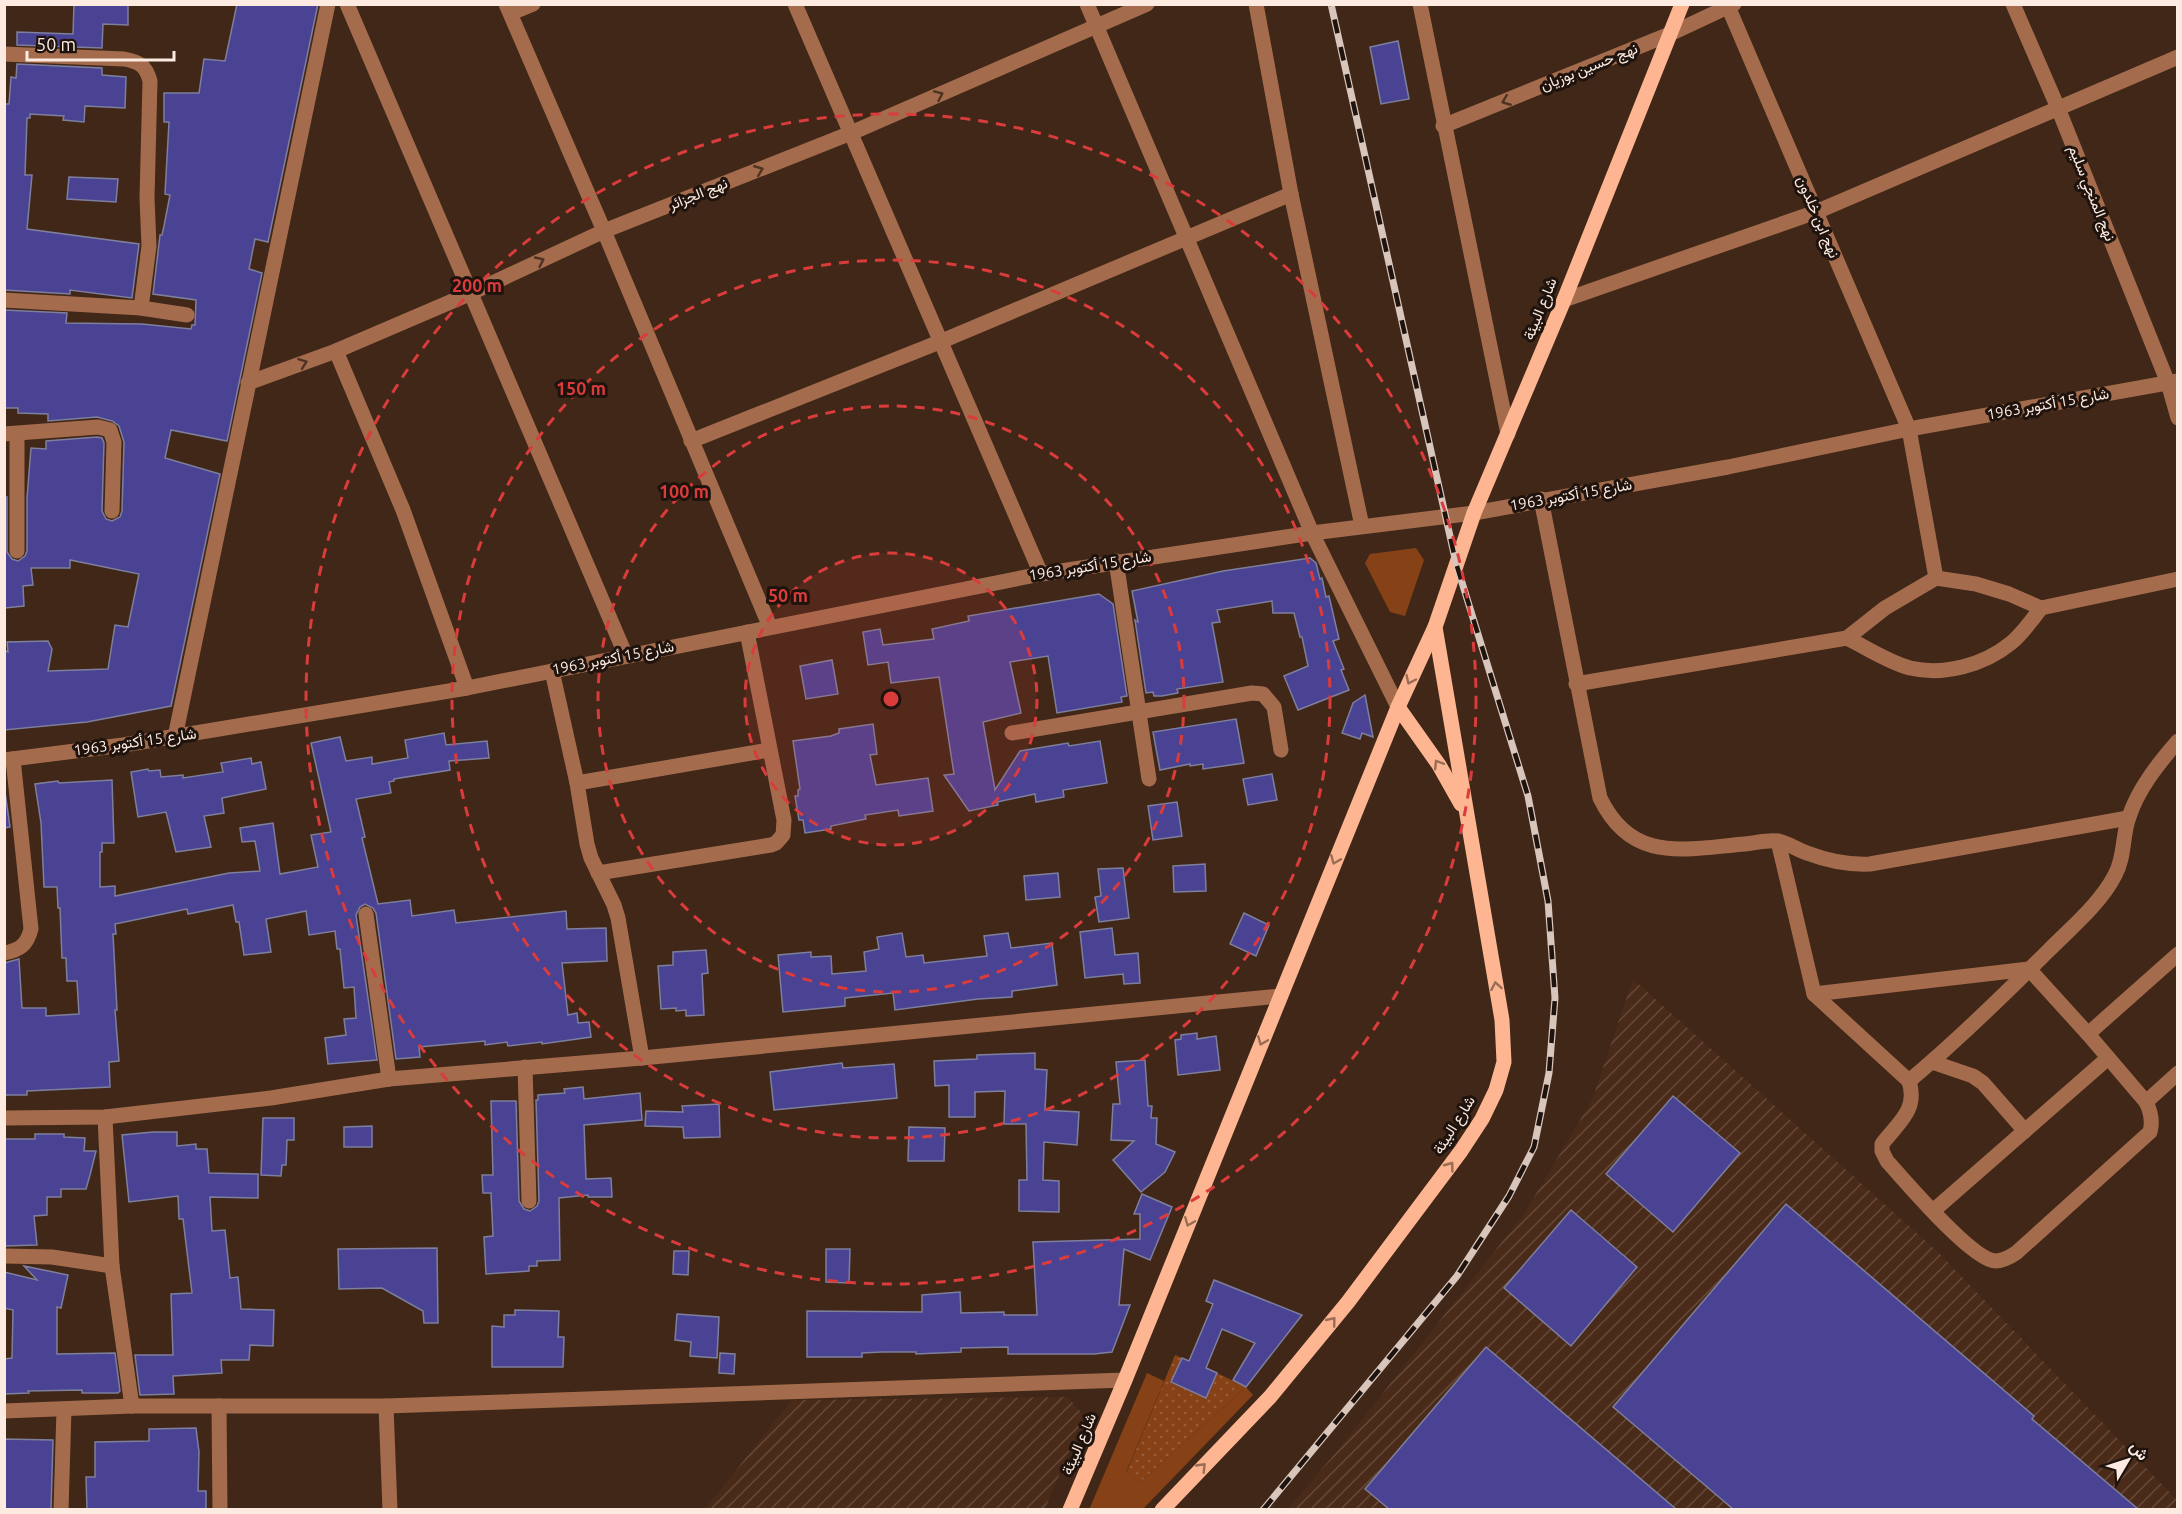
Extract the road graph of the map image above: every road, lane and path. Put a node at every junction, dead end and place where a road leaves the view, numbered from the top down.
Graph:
1 (328, 4) edge
2 (347, 4) edge
3 (533, 4) edge
4 (795, 4) edge
5 (1087, 4) edge
6 (1147, 4) edge
7 (1256, 4) edge
8 (1420, 4) edge
9 (1682, 4) edge
10 (2013, 4) edge
11 (1730, 5) edge
12 (509, 9) edge
13 (1096, 26) junction
14 (1670, 34) junction
15 (4, 54) edge
16 (2178, 57) edge
17 (2058, 108) junction
18 (1443, 126) junction
19 (851, 134) junction
20 (1291, 194) junction
21 (1816, 212) junction
22 (604, 231) junction
23 (1187, 239) junction
24 (470, 294) junction
25 (4, 300) edge
26 (1564, 300) junction
27 (141, 308) junction
28 (187, 315) dead end
29 (942, 341) junction
30 (336, 351) junction
31 (2173, 382) edge
32 (248, 383) junction
33 (2178, 418) edge
34 (1909, 429) junction
35 (11, 434) edge
36 (1508, 434) junction
37 (691, 441) junction
38 (1541, 499) junction
39 (112, 511) dead end
40 (1474, 513) junction
41 (1362, 526) junction
42 (1312, 533) junction
43 (17, 551) dead end
44 (1116, 561) junction
45 (1041, 574) junction
46 (1936, 578) junction
47 (2178, 579) edge
48 (2041, 608) junction
49 (770, 627) junction
50 (1435, 627) junction
51 (747, 632) junction
52 (1847, 638) junction
53 (626, 656) junction
54 (552, 671) junction
55 (1576, 684) junction
56 (467, 688) junction
57 (1398, 707) junction
58 (1139, 712) junction
59 (1012, 733) dead end
60 (175, 737) junction
61 (2178, 741) edge
62 (769, 750) junction
63 (1281, 750) dead end
64 (9, 760) edge
65 (1149, 779) dead end
66 (577, 783) junction
67 (1466, 815) junction
68 (2128, 818) junction
69 (1778, 841) junction
70 (598, 873) junction
71 (366, 914) dead end
72 (4, 952) edge
73 (2178, 954) edge
74 (2029, 969) junction
75 (1814, 994) junction
76 (1280, 996) junction
77 (2088, 1034) junction
78 (642, 1058) junction
79 (2108, 1058) junction
80 (1932, 1062) junction
81 (525, 1067) junction
82 (2178, 1072) edge
83 (389, 1079) junction
84 (1909, 1081) junction
85 (2146, 1102) junction
86 (105, 1117) junction
87 (4, 1118) edge
88 (2025, 1131) junction
89 (529, 1201) dead end
90 (1933, 1211) junction
91 (4, 1256) edge
92 (112, 1266) junction
93 (1125, 1380) junction
94 (132, 1406) junction
95 (219, 1406) junction
96 (386, 1406) junction
97 (64, 1409) junction
98 (4, 1411) edge
99 (61, 1509) edge
100 (220, 1509) edge
101 (390, 1509) edge
102 (1070, 1509) edge
103 (1162, 1509) edge

1 - 32 street
2 - 24 street
3 - 12 street
4 - 19 street
5 - 13 street
6 - 13 street, نهج الجزائر
7 - 20 street
8 - 18 street
9 - 14 main road, شارع البيئة
10 - 17 street, نهج المنجي سليم
11 - 14 street, نهج حسين بوزيان
11 - 21 street, نهج ابن خلدون
12 - 22 street
19 -> 13 street, نهج الجزائر
13 - 23 street
14 -> 18 street, نهج حسين بوزيان
14 - 26 main road, شارع البيئة
15 - 27 street
16 - 17 street
17 - 21 street
17 - 31 street, نهج المنجي سليم
18 - 36 street
22 -> 19 street, نهج الجزائر
19 - 29 street
20 - 23 street
20 - 41 street
21 - 26 street
21 - 34 street, نهج ابن خلدون
24 -> 22 street, نهج الجزائر
22 - 37 street
23 - 29 street
23 - 42 street
24 - 30 street, نهج الجزائر
24 - 53 street
25 - 27 street
26 - 36 main road, شارع البيئة
27 - 28 street
29 - 37 street
29 - 45 street
32 -> 30 street, نهج الجزائر
30 - 56 street
31 - 33 street, نهج المنجي سليم
31 - 34 street, شارع 15 أكتوبر 1963
32 - 60 street
34 - 38 street, شارع 15 أكتوبر 1963
34 - 46 street, نهج ابن خلدون
35 - 39 street
35 - 43 street
36 - 40 main road, شارع البيئة
37 - 49 street
38 - 40 street, شارع 15 أكتوبر 1963
38 - 55 street
40 - 41 street, شارع 15 أكتوبر 1963
40 - 50 main road, شارع البيئة
41 - 42 street, شارع 15 أكتوبر 1963
42 - 44 street, شارع 15 أكتوبر 1963
42 - 57 street
44 - 45 street, شارع 15 أكتوبر 1963
44 - 58 street
45 - 49 street, شارع 15 أكتوبر 1963
46 - 48 street
46 - 52 street
47 - 48 street
48 - 52 street
49 - 51 street, شارع 15 أكتوبر 1963
50 -> 57 main road, شارع البيئة
50 - 67 main road, شارع البيئة
51 - 53 street, شارع 15 أكتوبر 1963
51 - 62 street
52 - 55 street
53 - 54 street, شارع 15 أكتوبر 1963
54 - 56 street, شارع 15 أكتوبر 1963
54 - 66 street
55 - 69 street
56 - 60 street, شارع 15 أكتوبر 1963
67 -> 57 main road
57 -> 76 main road, شارع البيئة
58 - 59 street
58 - 63 street
58 - 65 street
60 - 64 street, شارع 15 أكتوبر 1963
61 - 68 street
62 - 66 street
62 - 70 street
64 - 72 street
66 - 70 street
103 -> 67 main road, شارع البيئة
68 - 69 street
68 - 74 street
69 - 75 street
70 - 78 street
71 - 83 street
73 - 77 street
74 - 75 street
74 - 77 street
74 - 80 street
75 - 84 street
76 - 78 street
76 -> 93 main road, شارع البيئة
77 - 79 street
78 - 81 street
79 - 85 street
79 - 88 street
80 - 84 street
80 - 88 street
81 - 83 street
81 - 89 street
82 - 85 street
83 - 86 street
84 - 90 street
85 - 90 street
86 - 87 street
86 - 92 street
88 - 90 street
91 - 92 street
92 - 94 street
93 - 96 street
93 - 102 main road, شارع البيئة
94 - 95 street
94 - 97 street
95 - 96 street
95 - 100 street
96 - 101 street
97 - 98 street
97 - 99 street

